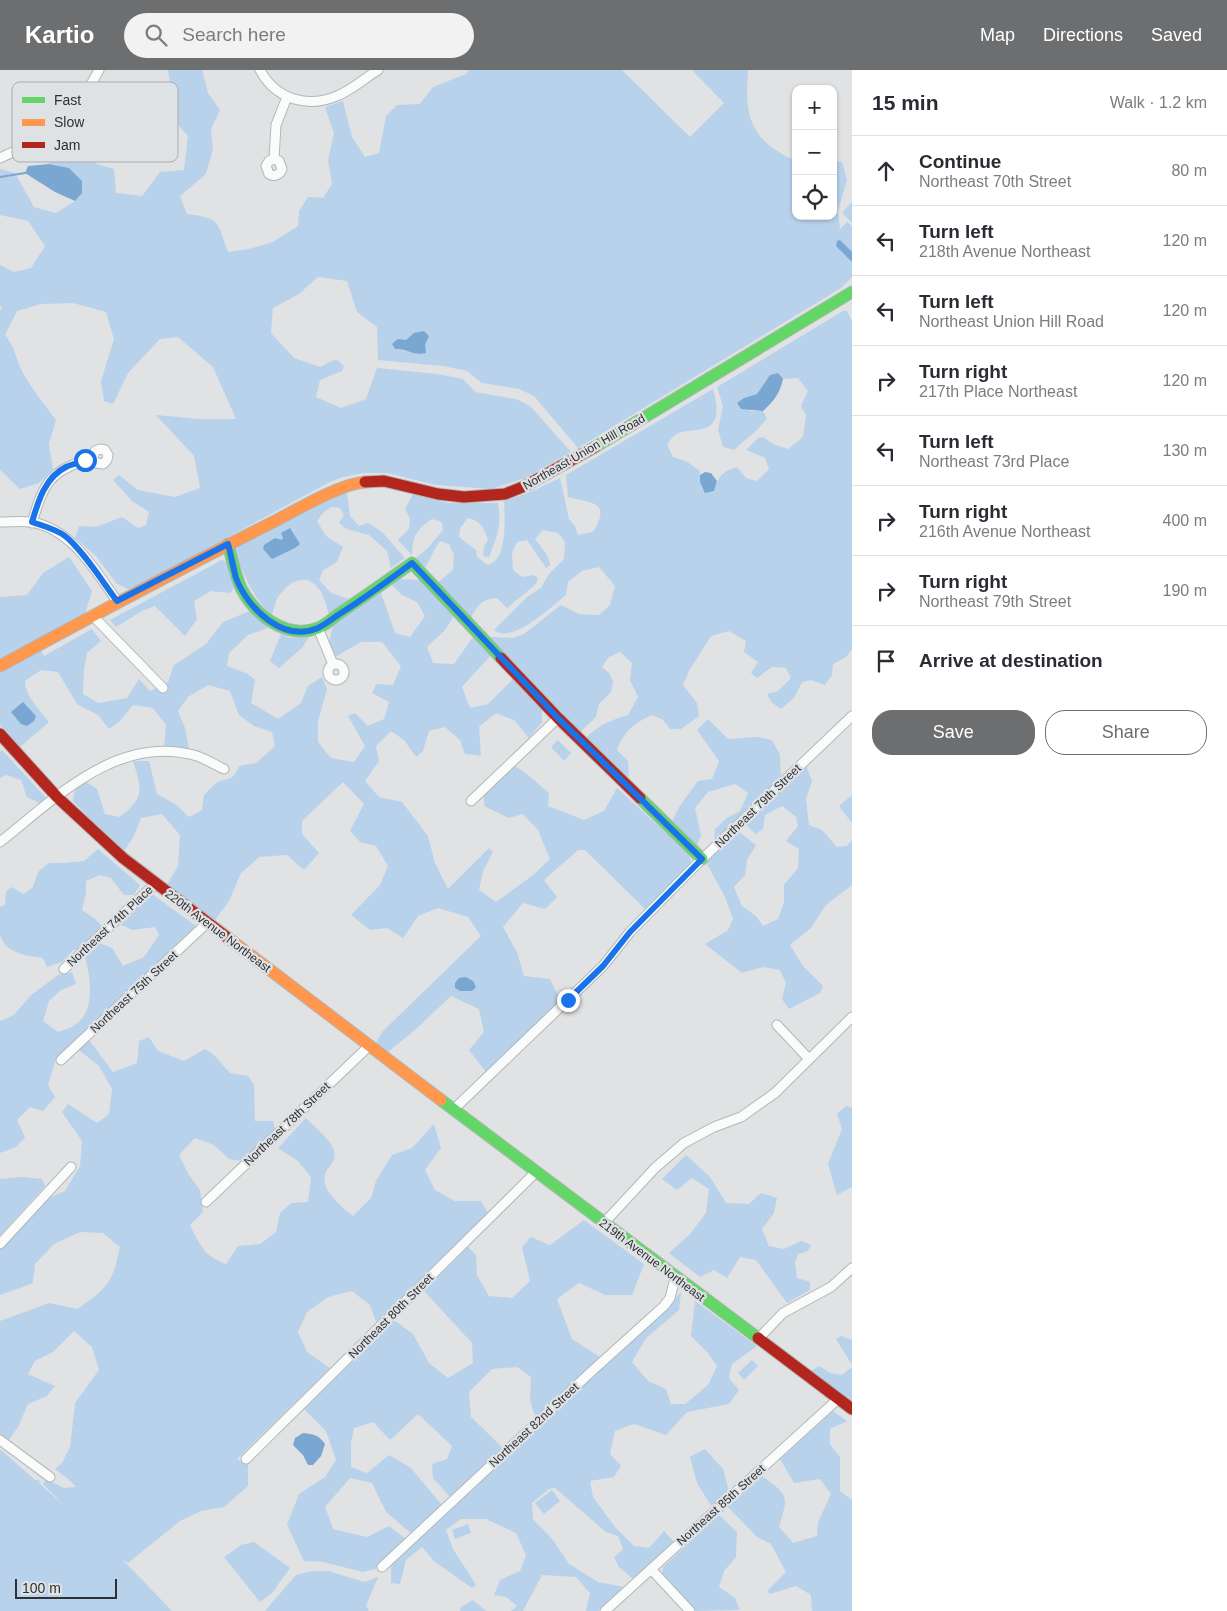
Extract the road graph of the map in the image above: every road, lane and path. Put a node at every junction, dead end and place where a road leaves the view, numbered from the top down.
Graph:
1 (99, 70) edge
2 (260, 70) edge
3 (378, 70) edge
4 (367, 73) edge
5 (92, 82) edge
6 (287, 97) junction
7 (12, 152) edge
8 (0, 158) edge
9 (274, 159) dead end
10 (852, 292) edge
11 (92, 458) dead end
12 (0, 522) edge
13 (32, 522) junction
14 (228, 544) junction
15 (117, 601) junction
16 (92, 615) junction
17 (318, 628) junction
18 (333, 664) dead end
19 (0, 666) edge
20 (164, 688) dead end
21 (852, 716) edge
22 (558, 718) junction
23 (0, 734) edge
24 (224, 769) dead end
25 (57, 797) junction
26 (471, 801) dead end
27 (0, 842) edge
28 (702, 859) junction
29 (155, 884) junction
30 (207, 923) junction
31 (64, 969) dead end
32 (852, 1017) edge
33 (777, 1025) dead end
34 (369, 1046) junction
35 (809, 1059) junction
36 (61, 1060) dead end
37 (453, 1110) junction
38 (70, 1167) dead end
39 (536, 1172) junction
40 (206, 1202) dead end
41 (604, 1223) junction
42 (0, 1244) edge
43 (852, 1268) edge
44 (676, 1278) junction
45 (758, 1338) junction
46 (838, 1399) junction
47 (852, 1409) edge
48 (0, 1440) edge
49 (246, 1459) dead end
50 (50, 1477) dead end
51 (382, 1567) dead end
52 (651, 1569) junction
53 (605, 1611) edge
54 (690, 1611) edge

1 - 5 street
2 - 6 street
3 - 4 street
4 - 6 street
6 - 9 street
7 - 8 street
10 - 14 street, Northeast Union Hill Road
11 - 13 street
12 - 13 street
13 - 15 street
14 - 15 street, Northeast Union Hill Road
14 - 17 street
15 - 16 street, Northeast Union Hill Road
16 - 19 street, Northeast Union Hill Road
16 - 20 street
17 - 18 street
17 - 22 street
21 - 28 street, Northeast 79th Street
22 - 26 street
22 - 28 street
23 - 25 street, 220th Avenue Northeast
24 - 25 street
25 - 27 street
25 - 29 street, 220th Avenue Northeast
28 - 37 street, Northeast 79th Street
29 - 30 street, 220th Avenue Northeast
29 - 31 street, Northeast 74th Place
30 - 34 street, 220th Avenue Northeast
30 - 36 street, Northeast 75th Street
32 - 35 street
33 - 35 street
34 - 37 street, 220th Avenue Northeast
34 - 40 street, Northeast 78th Street
35 - 41 street
37 - 39 street, 219th Avenue Northeast
38 - 42 street
39 - 41 street, 219th Avenue Northeast
39 - 49 street, Northeast 80th Street
41 - 44 street, 219th Avenue Northeast
43 - 45 street
44 - 45 street, 219th Avenue Northeast
44 - 51 street, Northeast 82nd Street
45 - 46 street, 219th Avenue Northeast
46 - 47 street, 219th Avenue Northeast
46 - 52 street, Northeast 85th Street
48 - 50 street
52 - 53 street, Northeast 85th Street
52 - 54 street

